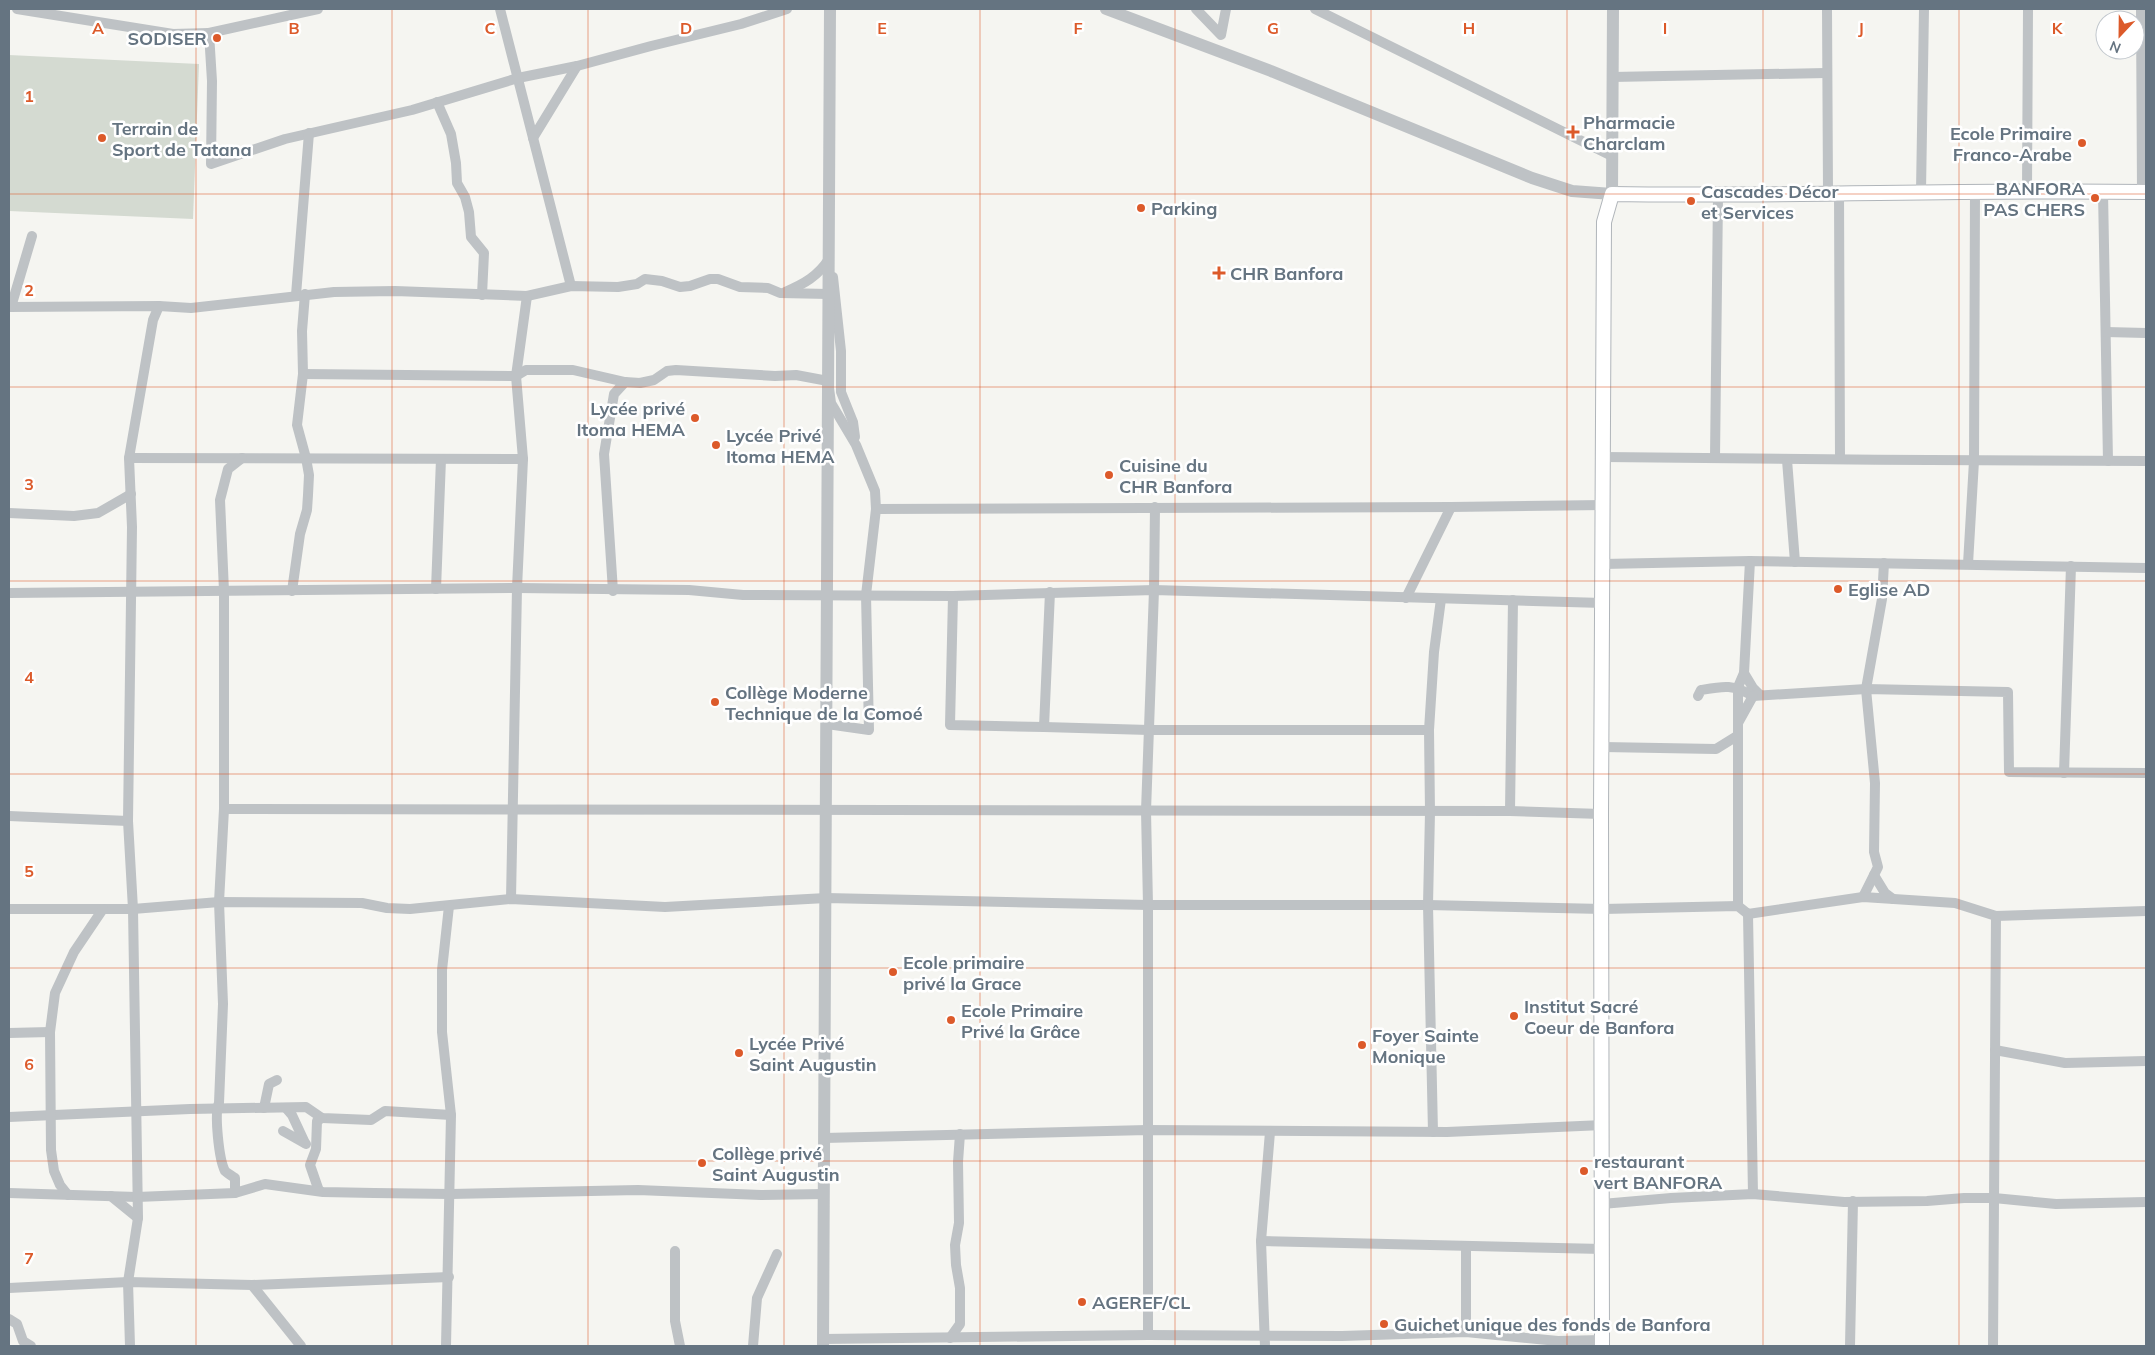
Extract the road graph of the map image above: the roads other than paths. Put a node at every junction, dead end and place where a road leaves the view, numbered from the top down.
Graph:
1 (17, 9) edge
2 (318, 9) edge
3 (500, 9) edge
4 (788, 9) edge
5 (830, 9) edge
6 (1106, 9) edge
7 (1196, 9) edge
8 (1226, 9) edge
9 (1314, 9) edge
10 (1613, 9) edge
11 (1827, 9) edge
12 (1924, 9) edge
13 (2028, 9) edge
14 (2142, 9) edge
15 (30, 10) edge
16 (209, 33) junction
17 (1222, 35) junction
18 (1223, 54) junction
19 (578, 66) junction
20 (2145, 72) edge
21 (1826, 73) junction
22 (1612, 76) junction
23 (518, 78) junction
24 (437, 102) junction
25 (309, 133) junction
26 (533, 138) junction
27 (1612, 156) junction
28 (1921, 191) junction
29 (1975, 191) junction
30 (1833, 192) junction
31 (2027, 192) junction
32 (2102, 192) junction
33 (2144, 192) edge
34 (1612, 194) junction
35 (1718, 196) junction
36 (32, 236) dead end
37 (829, 253) junction
38 (571, 286) junction
39 (780, 293) junction
40 (829, 294) junction
41 (300, 295) junction
42 (482, 295) junction
43 (527, 296) junction
44 (159, 306) junction
45 (10, 307) edge
46 (2106, 332) junction
47 (2146, 332) edge
48 (303, 374) junction
49 (516, 376) junction
50 (828, 381) junction
51 (624, 382) junction
52 (856, 445) junction
53 (1604, 457) junction
54 (130, 458) junction
55 (210, 458) junction
56 (242, 458) junction
57 (306, 458) junction
58 (1715, 458) junction
59 (440, 459) junction
60 (523, 459) junction
61 (1840, 459) junction
62 (1787, 460) junction
63 (1974, 461) junction
64 (2108, 461) junction
65 (2146, 461) edge
66 (223, 483) junction
67 (131, 494) junction
68 (1604, 505) junction
69 (1154, 507) junction
70 (1451, 508) junction
71 (876, 510) junction
72 (9, 513) edge
73 (1750, 561) junction
74 (1795, 562) junction
75 (1884, 563) junction
76 (1603, 564) junction
77 (1968, 564) junction
78 (2071, 566) junction
79 (2146, 568) edge
80 (517, 588) junction
81 (436, 589) junction
82 (292, 590) junction
83 (1154, 590) junction
84 (224, 591) junction
85 (613, 591) junction
86 (131, 592) junction
87 (1050, 592) junction
88 (9, 593) edge
89 (827, 594) junction
90 (866, 595) junction
91 (953, 596) junction
92 (1406, 598) junction
93 (1441, 600) junction
94 (1513, 600) junction
95 (1603, 603) junction
96 (1744, 673) junction
97 (1738, 687) junction
98 (1866, 689) junction
99 (1698, 696) dead end
100 (1756, 696) junction
101 (826, 724) junction
102 (1737, 724) junction
103 (1044, 727) junction
104 (1149, 730) junction
105 (1428, 730) junction
106 (1737, 736) junction
107 (1603, 747) junction
108 (1716, 749) junction
109 (1738, 757) junction
110 (2064, 773) junction
111 (2146, 773) edge
112 (224, 808) junction
113 (512, 810) junction
114 (826, 810) junction
115 (1146, 811) junction
116 (1430, 812) junction
117 (1510, 812) junction
118 (1601, 814) junction
119 (9, 816) edge
120 (128, 821) junction
121 (1874, 875) junction
122 (1863, 897) junction
123 (826, 898) junction
124 (512, 899) junction
125 (1893, 899) junction
126 (220, 902) junction
127 (1148, 905) junction
128 (1428, 905) junction
129 (449, 906) junction
130 (1738, 906) junction
131 (9, 909) edge
132 (103, 909) junction
133 (133, 909) junction
134 (1602, 909) junction
135 (2146, 911) edge
136 (1748, 914) junction
137 (1996, 916) junction
138 (50, 1032) junction
139 (9, 1034) edge
140 (1995, 1050) junction
141 (2146, 1061) edge
142 (278, 1080) dead end
143 (264, 1108) junction
144 (286, 1108) junction
145 (216, 1109) junction
146 (136, 1113) junction
147 (50, 1114) junction
148 (451, 1115) junction
149 (9, 1117) edge
150 (322, 1118) junction
151 (1603, 1126) junction
152 (1147, 1130) junction
153 (283, 1131) dead end
154 (1270, 1132) junction
155 (1433, 1132) junction
156 (960, 1134) junction
157 (824, 1138) junction
158 (305, 1143) junction
159 (316, 1149) junction
160 (319, 1191) junction
161 (9, 1193) edge
162 (235, 1193) junction
163 (451, 1194) junction
164 (824, 1194) junction
165 (1752, 1194) junction
166 (68, 1195) junction
167 (111, 1196) junction
168 (137, 1197) junction
169 (1994, 1198) junction
170 (1853, 1201) junction
171 (2146, 1202) edge
172 (1602, 1204) junction
173 (138, 1218) junction
174 (1261, 1241) junction
175 (1466, 1246) junction
176 (1603, 1249) junction
177 (675, 1251) dead end
178 (777, 1254) dead end
179 (449, 1277) junction
180 (128, 1282) junction
181 (252, 1285) junction
182 (9, 1288) edge
183 (9, 1319) edge
184 (1466, 1332) junction
185 (1148, 1335) junction
186 (1264, 1335) junction
187 (950, 1338) junction
188 (823, 1343) edge
189 (1602, 1343) edge
190 (31, 1346) edge
191 (130, 1346) edge
192 (301, 1346) edge
193 (446, 1346) edge
194 (680, 1346) edge
195 (752, 1346) edge
196 (1265, 1346) edge
197 (1850, 1346) edge
198 (1993, 1346) edge

1 - 15 street
2 - 16 street
3 - 23 street
4 - 19 street
5 - 37 street
6 - 18 street
7 - 17 street
8 - 17 street
9 - 27 street
10 - 22 street
11 - 21 street
12 - 28 street
13 - 31 street
14 - 20 street
15 - 16 street
16 - 25 street
17 - 18 street
18 - 34 street
19 - 23 street
19 - 26 street
20 - 33 street
21 - 22 street
21 - 30 street
22 - 27 street
23 - 24 street
23 - 26 street
24 - 25 street
24 - 42 street
25 - 41 street
26 - 38 street
27 - 34 street
28 - 29 main road
28 - 30 main road
29 - 31 main road
29 - 63 street
30 - 35 main road
30 - 61 street
31 - 32 main road
32 - 33 main road
32 - 46 street
34 - 35 main road
34 - 53 main road
35 - 58 street
36 - 45 street
37 - 39 street
37 - 40 street
37 - 52 street
38 - 39 street
38 - 43 street
39 - 40 street
40 - 50 street
41 - 42 street
41 - 44 street
41 - 48 street
42 - 43 street
43 - 49 street
44 - 45 street
44 - 54 street
46 - 47 street
46 - 64 street
48 - 49 street
48 - 57 street
49 - 51 street
49 - 60 street
50 - 51 street
50 - 52 street
50 - 89 street
51 - 85 street
52 - 71 street
53 - 58 street
53 - 68 main road
54 - 55 street
54 - 67 street
55 - 56 street
55 - 66 street
56 - 57 street
56 - 66 street
57 - 59 street
57 - 82 street
58 - 62 street
59 - 60 street
59 - 81 street
60 - 80 street
61 - 62 street
61 - 63 street
62 - 74 street
63 - 64 street
63 - 77 street
64 - 65 street
66 - 84 street
67 - 72 street
67 - 86 street
68 - 70 street
68 - 76 main road
69 - 70 street
69 - 71 street
69 - 83 street
70 - 92 street
71 - 90 street
73 - 74 street
73 - 76 street
73 - 96 street
74 - 75 street
75 - 77 street
75 - 98 street
76 - 95 main road
77 - 78 street
78 - 79 street
78 - 110 street
80 - 81 street
80 - 85 street
80 - 113 street
81 - 82 street
82 - 84 street
83 - 87 street
83 - 92 street
83 - 104 street
84 - 86 street
84 - 112 street
85 - 89 street
86 - 88 street
86 - 120 street
87 - 91 street
87 - 103 street
89 - 90 street
89 - 101 street
90 - 91 street
90 - 101 street
91 - 103 street
92 - 93 street
93 - 94 street
93 - 105 street
94 - 95 street
94 - 117 street
95 - 107 main road
96 - 97 street
96 - 100 street
97 - 99 street
97 - 100 street
97 - 102 street
98 - 100 street
98 - 110 street
98 - 121 street
100 - 102 street
101 - 114 street
102 - 106 street
103 - 104 street
104 - 105 street
104 - 115 street
105 - 116 street
106 - 108 street
106 - 109 street
107 - 108 street
107 - 118 main road
108 - 109 street
109 - 130 street
110 - 111 street
112 - 113 street
112 - 126 street
113 - 114 street
113 - 124 street
114 - 115 street
114 - 123 street
115 - 116 street
115 - 127 street
116 - 117 street
116 - 128 street
117 - 118 street
118 - 134 main road
119 - 120 street
120 - 133 street
121 - 122 street
121 - 125 street
122 - 125 street
122 - 136 street
123 - 124 street
123 - 127 street
123 - 157 street
124 - 129 street
125 - 137 street
126 - 129 street
126 - 133 street
126 - 145 street
127 - 128 street
127 - 152 street
128 - 134 street
128 - 155 street
129 - 148 street
130 - 134 street
130 - 136 street
131 - 132 street
132 - 133 street
132 - 138 street
133 - 146 street
134 - 151 main road
135 - 137 street
136 - 165 street
137 - 140 street
138 - 139 street
138 - 147 street
140 - 141 street
140 - 169 street
142 - 143 street
143 - 144 street
143 - 145 street
144 - 150 street
144 - 158 street
145 - 146 street
145 - 162 street
146 - 147 street
146 - 168 street
147 - 149 street
147 - 166 street
148 - 150 street
148 - 163 street
150 - 159 street
151 - 155 street
151 - 172 main road
152 - 154 street
152 - 156 street
152 - 185 street
153 - 158 street
154 - 155 street
154 - 174 street
156 - 157 street
156 - 187 street
157 - 164 street
158 - 159 street
159 - 160 street
160 - 162 street
160 - 163 street
161 - 166 street
162 - 168 street
163 - 164 street
163 - 179 street
164 - 188 street
165 - 170 street
165 - 172 street
166 - 167 street
167 - 168 street
167 - 173 street
168 - 173 street
169 - 170 street
169 - 171 street
169 - 198 street
170 - 197 street
172 - 176 main road
173 - 180 street
174 - 175 street
174 - 186 street
175 - 176 street
175 - 184 street
176 - 189 main road
177 - 194 street
178 - 195 street
179 - 181 street
179 - 193 street
180 - 181 street
180 - 182 street
180 - 191 street
181 - 192 street
183 - 190 street
184 - 186 street
184 - 189 street
185 - 186 street
185 - 187 street
186 - 196 street
187 - 188 street

